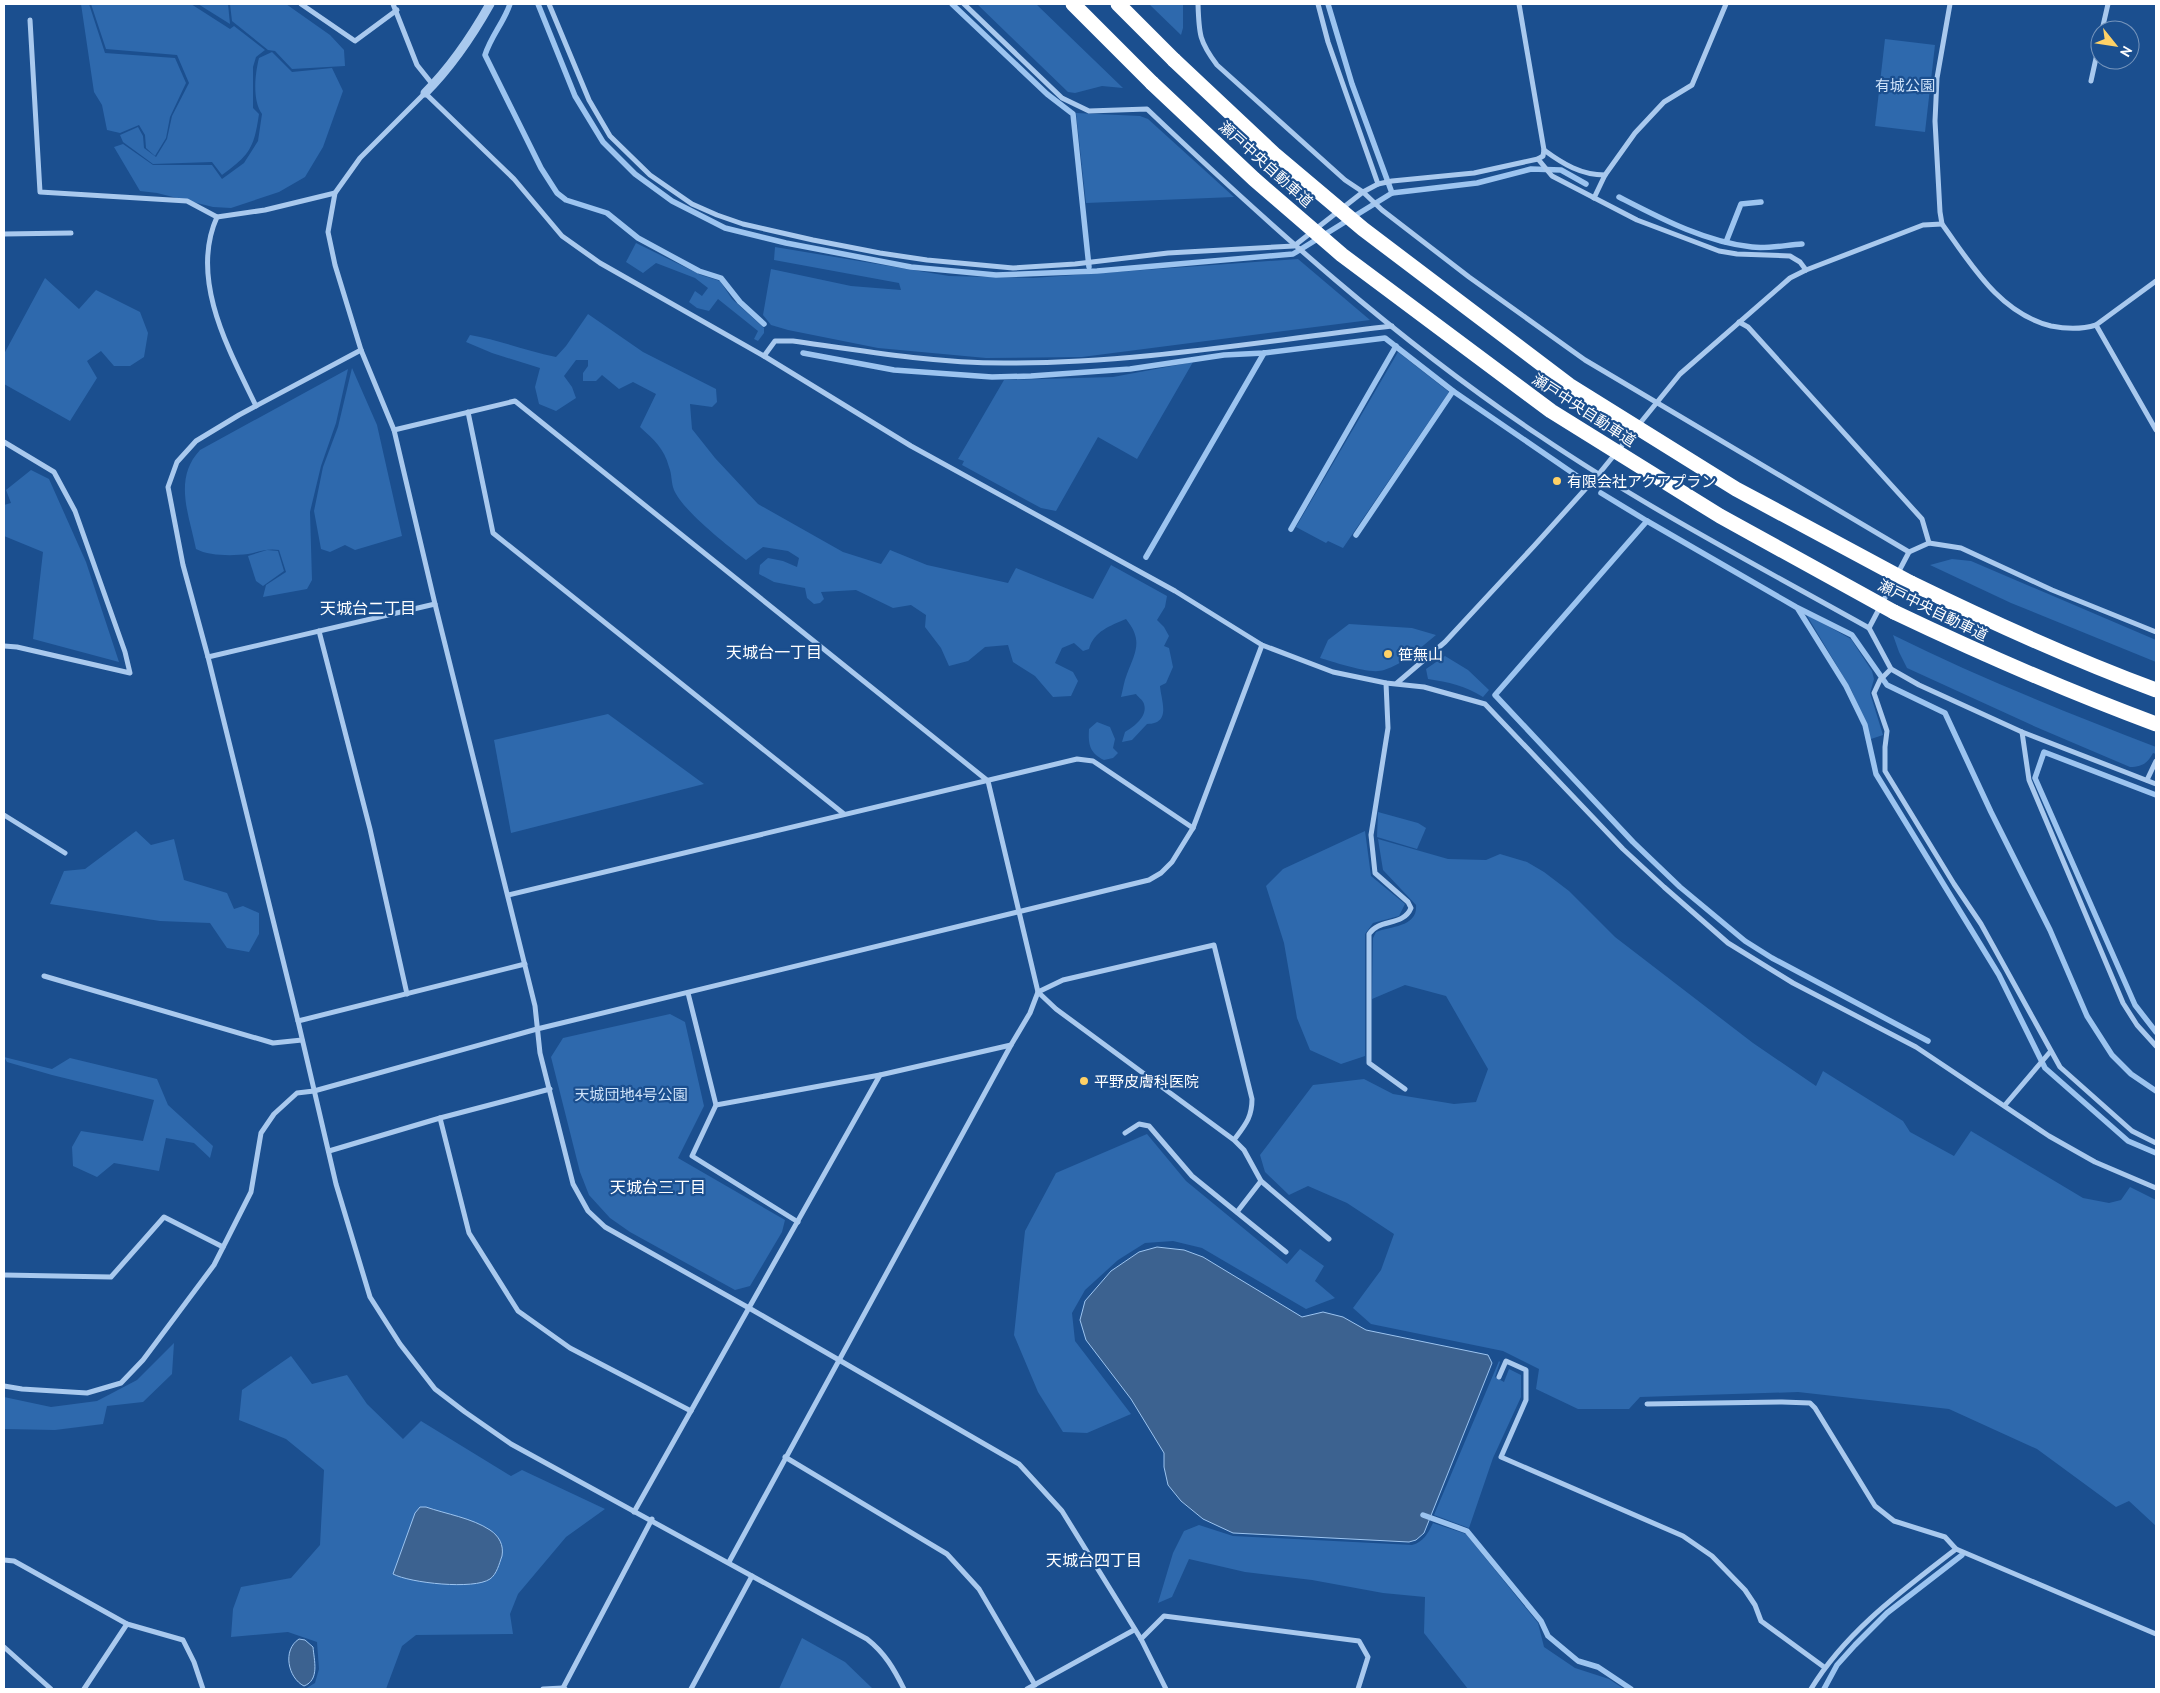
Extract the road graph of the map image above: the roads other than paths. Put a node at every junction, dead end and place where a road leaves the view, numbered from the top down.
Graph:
1 (301, 4) edge
2 (394, 4) edge
3 (490, 4) edge
4 (549, 4) edge
5 (964, 4) edge
6 (1073, 4) edge
7 (1118, 4) edge
8 (1198, 4) edge
9 (1318, 4) edge
10 (1519, 4) edge
11 (1726, 4) edge
12 (1950, 4) edge
13 (2108, 4) edge
14 (397, 10) junction
15 (30, 20) dead end
16 (2104, 20) edge
17 (2093, 70) edge
18 (2091, 81) dead end
19 (433, 85) junction
20 (424, 93) junction
21 (1544, 150) junction
22 (1538, 159) junction
23 (1605, 175) junction
24 (1380, 183) junction
25 (1363, 192) junction
26 (334, 193) junction
27 (1594, 198) junction
28 (217, 217) junction
29 (1942, 224) junction
30 (71, 233) dead end
31 (4, 234) edge
32 (1295, 247) junction
33 (1806, 270) junction
34 (2156, 281) edge
35 (1739, 322) junction
36 (2096, 325) junction
37 (1392, 326) junction
38 (361, 350) junction
39 (764, 356) junction
40 (1658, 404) junction
41 (256, 406) junction
42 (468, 412) junction
43 (394, 430) junction
44 (2156, 430) edge
45 (4, 442) edge
46 (1598, 474) junction
47 (1929, 543) junction
48 (1909, 552) junction
49 (435, 604) junction
50 (1869, 628) junction
51 (319, 631) junction
52 (2156, 632) edge
53 (4, 646) edge
54 (1262, 646) junction
55 (208, 657) junction
56 (1891, 669) junction
57 (1386, 683) junction
58 (1397, 684) junction
59 (2156, 690) edge
60 (2156, 724) edge
61 (2022, 732) junction
62 (2156, 761) edge
63 (2147, 780) junction
64 (988, 781) junction
65 (2156, 784) edge
66 (844, 814) junction
67 (4, 815) edge
68 (1193, 828) junction
69 (65, 853) dead end
70 (508, 895) junction
71 (1020, 912) junction
72 (525, 964) junction
73 (44, 976) dead end
74 (1038, 992) junction
75 (688, 993) junction
76 (408, 994) junction
77 (298, 1021) junction
78 (537, 1029) junction
79 (302, 1040) junction
80 (1011, 1045) junction
81 (2156, 1046) edge
82 (2050, 1052) junction
83 (880, 1075) junction
84 (550, 1089) junction
85 (314, 1090) junction
86 (1405, 1090) dead end
87 (716, 1105) junction
88 (2005, 1105) junction
89 (440, 1118) junction
90 (1125, 1133) dead end
91 (1234, 1140) junction
92 (2156, 1143) edge
93 (329, 1151) junction
94 (1261, 1181) junction
95 (2156, 1188) edge
96 (1237, 1212) junction
97 (798, 1222) junction
98 (1329, 1239) dead end
99 (223, 1247) junction
100 (1286, 1252) dead end
101 (4, 1275) edge
102 (749, 1308) junction
103 (838, 1360) junction
104 (1499, 1378) dead end
105 (4, 1386) edge
106 (1647, 1404) dead end
107 (691, 1411) junction
108 (785, 1457) junction
109 (634, 1512) junction
110 (652, 1519) junction
111 (1956, 1549) junction
112 (4, 1560) edge
113 (728, 1562) junction
114 (752, 1576) junction
115 (127, 1624) junction
116 (1134, 1630) junction
117 (2156, 1634) edge
118 (1141, 1639) junction
119 (4, 1647) edge
120 (1824, 1667) junction
121 (1035, 1685) junction
122 (51, 1689) edge
123 (84, 1689) edge
124 (203, 1689) edge
125 (543, 1689) edge
126 (564, 1689) edge
127 (691, 1689) edge
128 (904, 1689) edge
129 (1027, 1689) edge
130 (1166, 1689) edge
131 (1358, 1689) edge
132 (1811, 1689) edge

1 - 14 street
2 - 14 street
3 - 19 street
4 - 32 street
5 - 32 street
6 - 60 highway, 瀬戸中央自動車道, bridge
7 - 59 highway, 瀬戸中央自動車道, bridge
8 - 25 street
9 - 24 street
10 - 21 street
11 - 23 street
12 - 29 street
13 - 16 street
14 - 19 street
15 - 28 street
17 - 18 street
19 - 20 street
20 - 26 street
20 - 39 street
21 - 22 street
21 - 23 street
22 - 24 street
22 - 27 street
23 - 27 street
24 - 25 street
25 - 32 street
25 - 40 street
26 - 28 street
26 - 38 street
27 - 33 street
28 - 41 street
29 - 33 street
29 - 36 street
30 - 31 street
32 - 37 street
33 - 35 street
34 - 36 street
35 - 40 street
35 - 47 street
36 - 44 street
37 - 39 street
37 - 46 street
38 - 41 street
38 - 43 street
39 - 54 street
40 - 46 street
40 - 48 street
41 - 55 street
42 - 43 street
42 - 64 street
42 - 66 street
43 - 49 street
45 - 53 street
46 - 50 street
46 - 58 street
47 - 48 street
47 - 52 street
48 - 50 street
49 - 51 street
49 - 70 street
50 - 56 street
51 - 55 street
51 - 76 street
54 - 57 street
54 - 68 street
55 - 77 street
56 - 61 street
56 - 82 street
57 - 58 street
57 - 86 street
58 - 88 street
61 - 63 street
61 - 81 street
62 - 63 street
63 - 65 street
64 - 66 street
64 - 68 street
64 - 71 street
66 - 70 street
67 - 69 street
68 - 71 street
70 - 72 street
71 - 74 street
71 - 75 street
72 - 76 street
72 - 78 street
73 - 79 street
74 - 80 street
74 - 91 street
74 - 91 street
75 - 78 street
75 - 87 street
76 - 77 street
77 - 79 street
78 - 84 street
78 - 85 street
79 - 85 street
80 - 83 street
80 - 103 street
82 - 88 street
82 - 92 street
83 - 87 street
83 - 97 street
84 - 89 street
84 - 102 street
85 - 93 street
85 - 99 street
87 - 97 street
88 - 95 street
89 - 93 street
89 - 107 street
90 - 96 street
91 - 94 street
93 - 109 street
94 - 96 street
94 - 98 street
96 - 100 street
97 - 102 street
99 - 101 street
99 - 105 street
102 - 103 street
102 - 107 street
103 - 108 street
103 - 116 street
104 - 120 street
106 - 111 street
107 - 109 street
108 - 113 street
108 - 121 street
109 - 110 street
110 - 113 street
110 - 126 street
111 - 117 street
111 - 120 street
112 - 115 street
113 - 114 street
114 - 127 street
114 - 128 street
115 - 123 street
115 - 124 street
116 - 118 street
116 - 121 street
118 - 130 street
118 - 131 street
119 - 122 street
120 - 132 street
121 - 129 street
125 - 126 street

